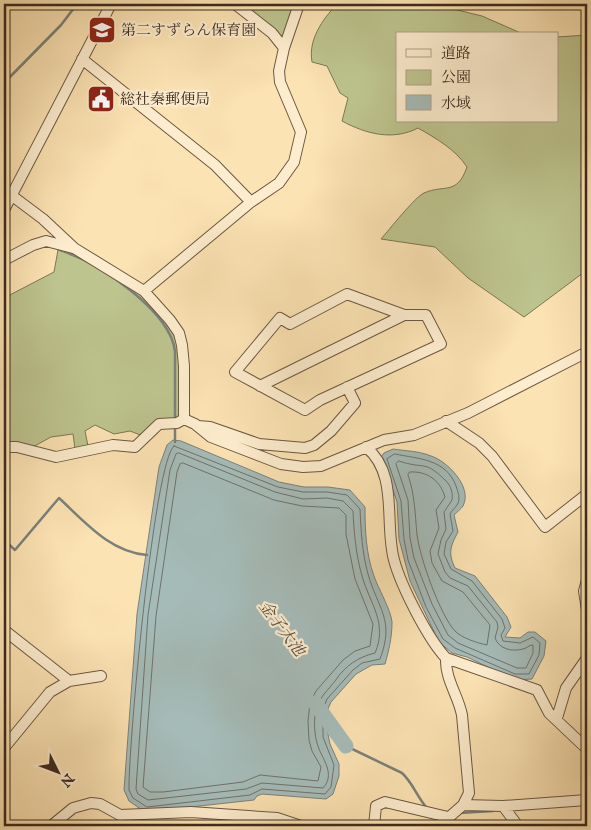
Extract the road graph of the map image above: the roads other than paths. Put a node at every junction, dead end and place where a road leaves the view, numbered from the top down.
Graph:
1 (112, 4) edge
2 (235, 4) edge
3 (299, 4) edge
4 (284, 48) junction
5 (82, 60) junction
6 (12, 195) junction
7 (250, 202) junction
8 (4, 210) edge
9 (74, 248) junction
10 (4, 260) edge
11 (144, 291) junction
12 (404, 316) junction
13 (587, 352) edge
14 (260, 386) junction
15 (347, 387) junction
16 (184, 419) junction
17 (446, 420) junction
18 (198, 426) junction
19 (4, 447) edge
20 (366, 447) junction
21 (587, 494) edge
22 (587, 580) edge
23 (587, 610) edge
24 (4, 630) edge
25 (446, 658) junction
26 (587, 658) edge
27 (101, 676) dead end
28 (69, 681) junction
29 (557, 718) junction
30 (4, 748) edge
31 (587, 749) edge
32 (587, 800) edge
33 (463, 805) junction
34 (506, 809) junction
35 (448, 817) junction
36 (4, 823) edge
37 (6, 826) edge
38 (51, 826) edge
39 (301, 826) edge
40 (374, 826) edge
41 (438, 826) edge
42 (518, 826) edge

1 - 5 street
2 - 4 street
3 - 4 street
4 - 7 street
5 - 6 street
5 - 7 street
6 - 8 street
6 - 9 street
7 - 11 street
9 - 10 street
9 - 11 street
11 - 16 street
12 - 14 street
12 - 14 street
12 - 15 street
13 - 17 street
14 - 15 street
15 - 18 street
16 - 18 street
16 - 19 street
17 - 20 street
17 - 21 street
18 - 20 street
20 - 25 street
22 - 23 street
24 - 28 street
25 - 29 street
25 - 33 street
26 - 29 street
27 - 28 street
28 - 30 street
29 - 31 street
32 - 34 street
33 - 34 street
33 - 35 street
34 - 42 street
35 - 40 street
35 - 41 street
36 - 37 street
38 - 39 street

